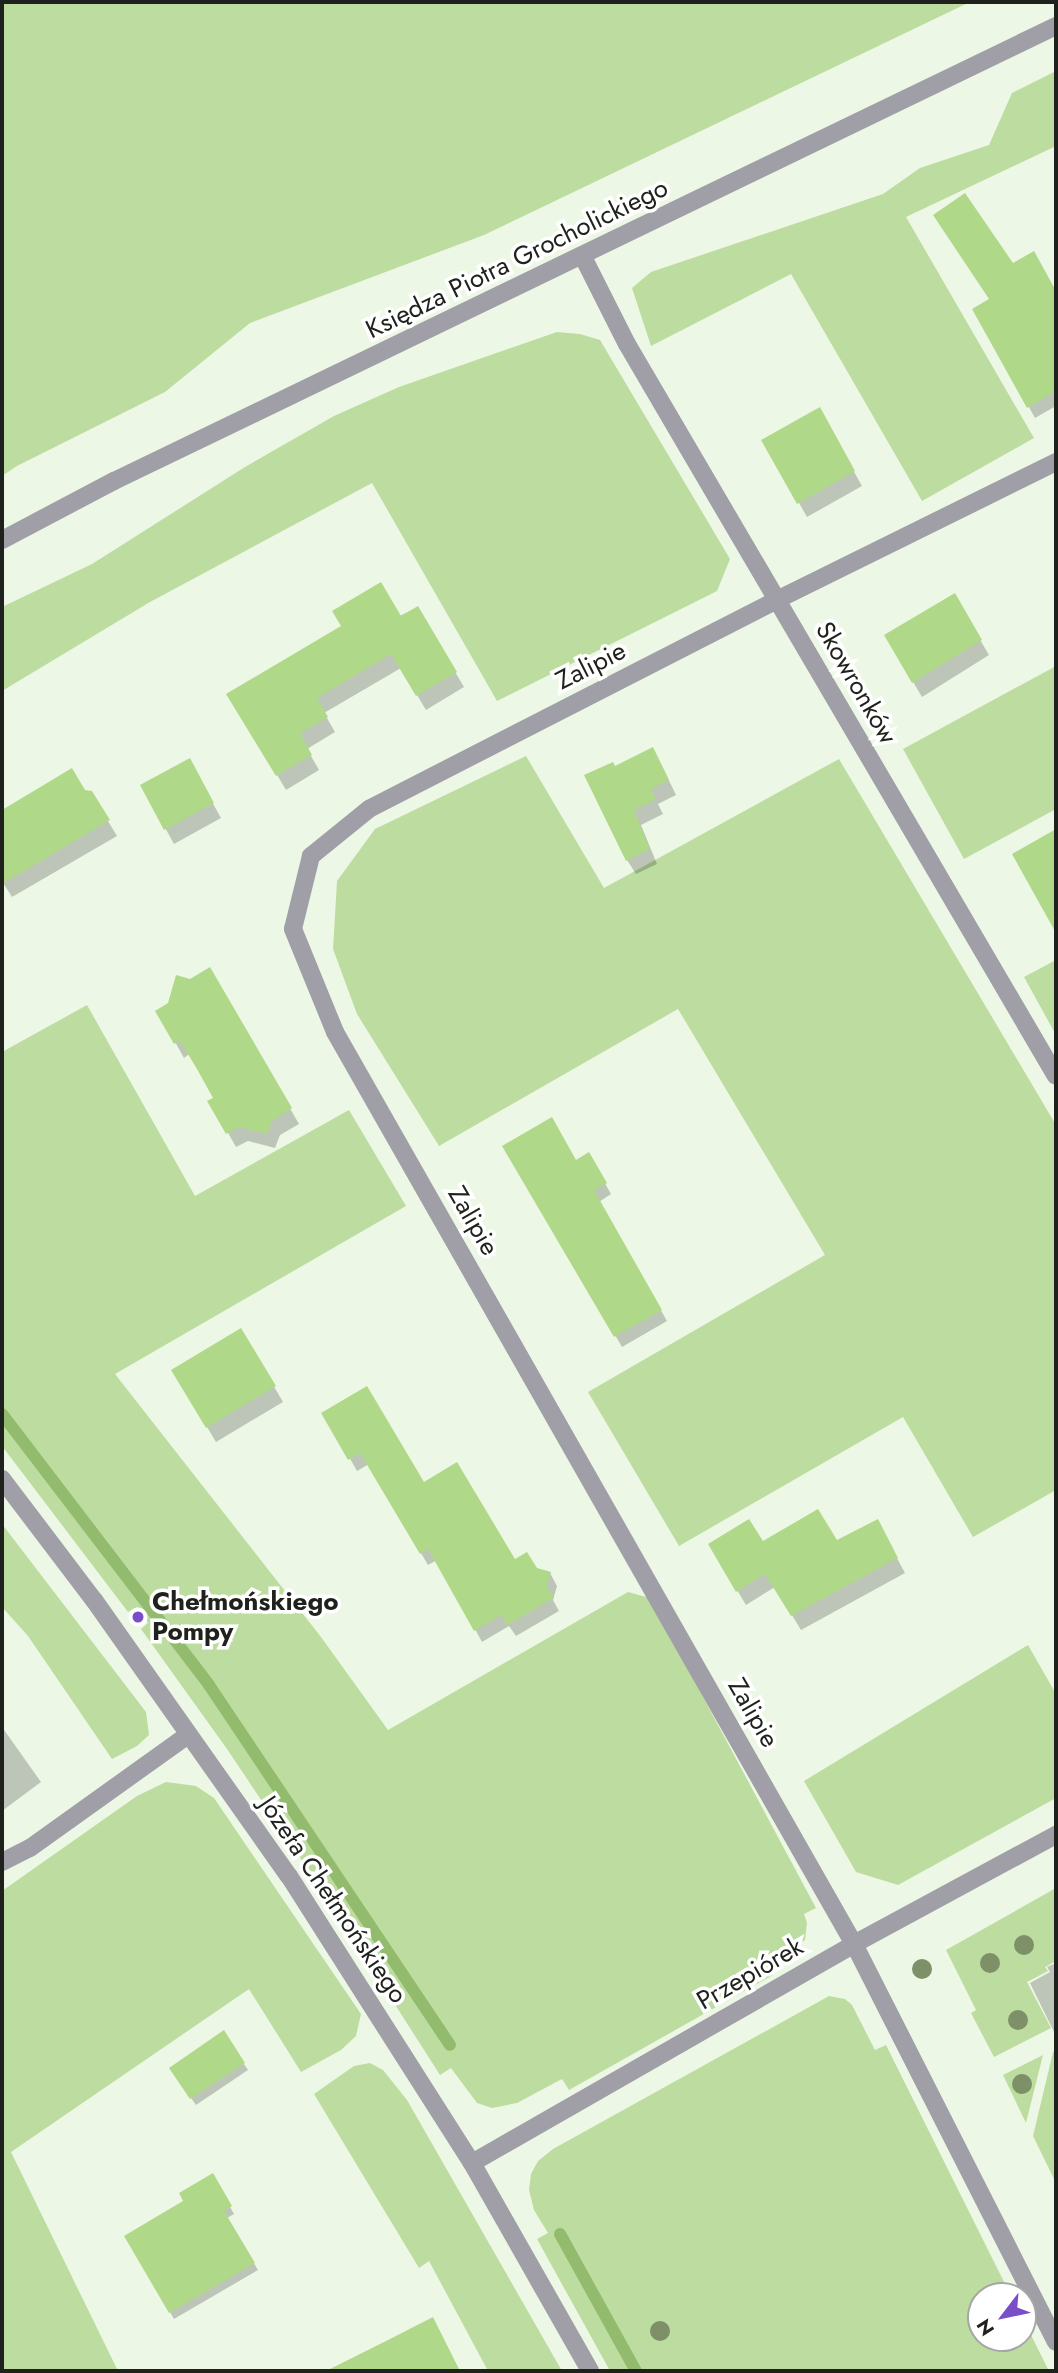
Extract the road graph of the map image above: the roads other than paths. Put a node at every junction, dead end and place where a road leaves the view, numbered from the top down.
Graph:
1 (1056, 26) edge
2 (583, 257) junction
3 (1056, 462) edge
4 (2, 540) edge
5 (776, 600) junction
6 (1056, 1076) edge
7 (2, 1479) edge
8 (188, 1735) junction
9 (1056, 1835) edge
10 (2, 1862) edge
11 (854, 1944) junction
12 (472, 2163) junction
13 (1056, 2342) edge
14 (590, 2371) edge

1 - 2 street, Księdza Piotra Grocholickiego
2 - 4 street, Księdza Piotra Grocholickiego
2 - 5 street, Skowronków
3 - 5 street, Zalipie
5 - 6 street, Skowronków
5 - 11 street, Zalipie
7 - 8 street, Józefa Chełmońskiego
8 - 10 street
8 - 12 street, Józefa Chełmońskiego
9 - 11 street, Przepiórek
11 - 12 street, Przepiórek
11 - 13 street, Zalipie
12 - 14 street, Józefa Chełmońskiego

